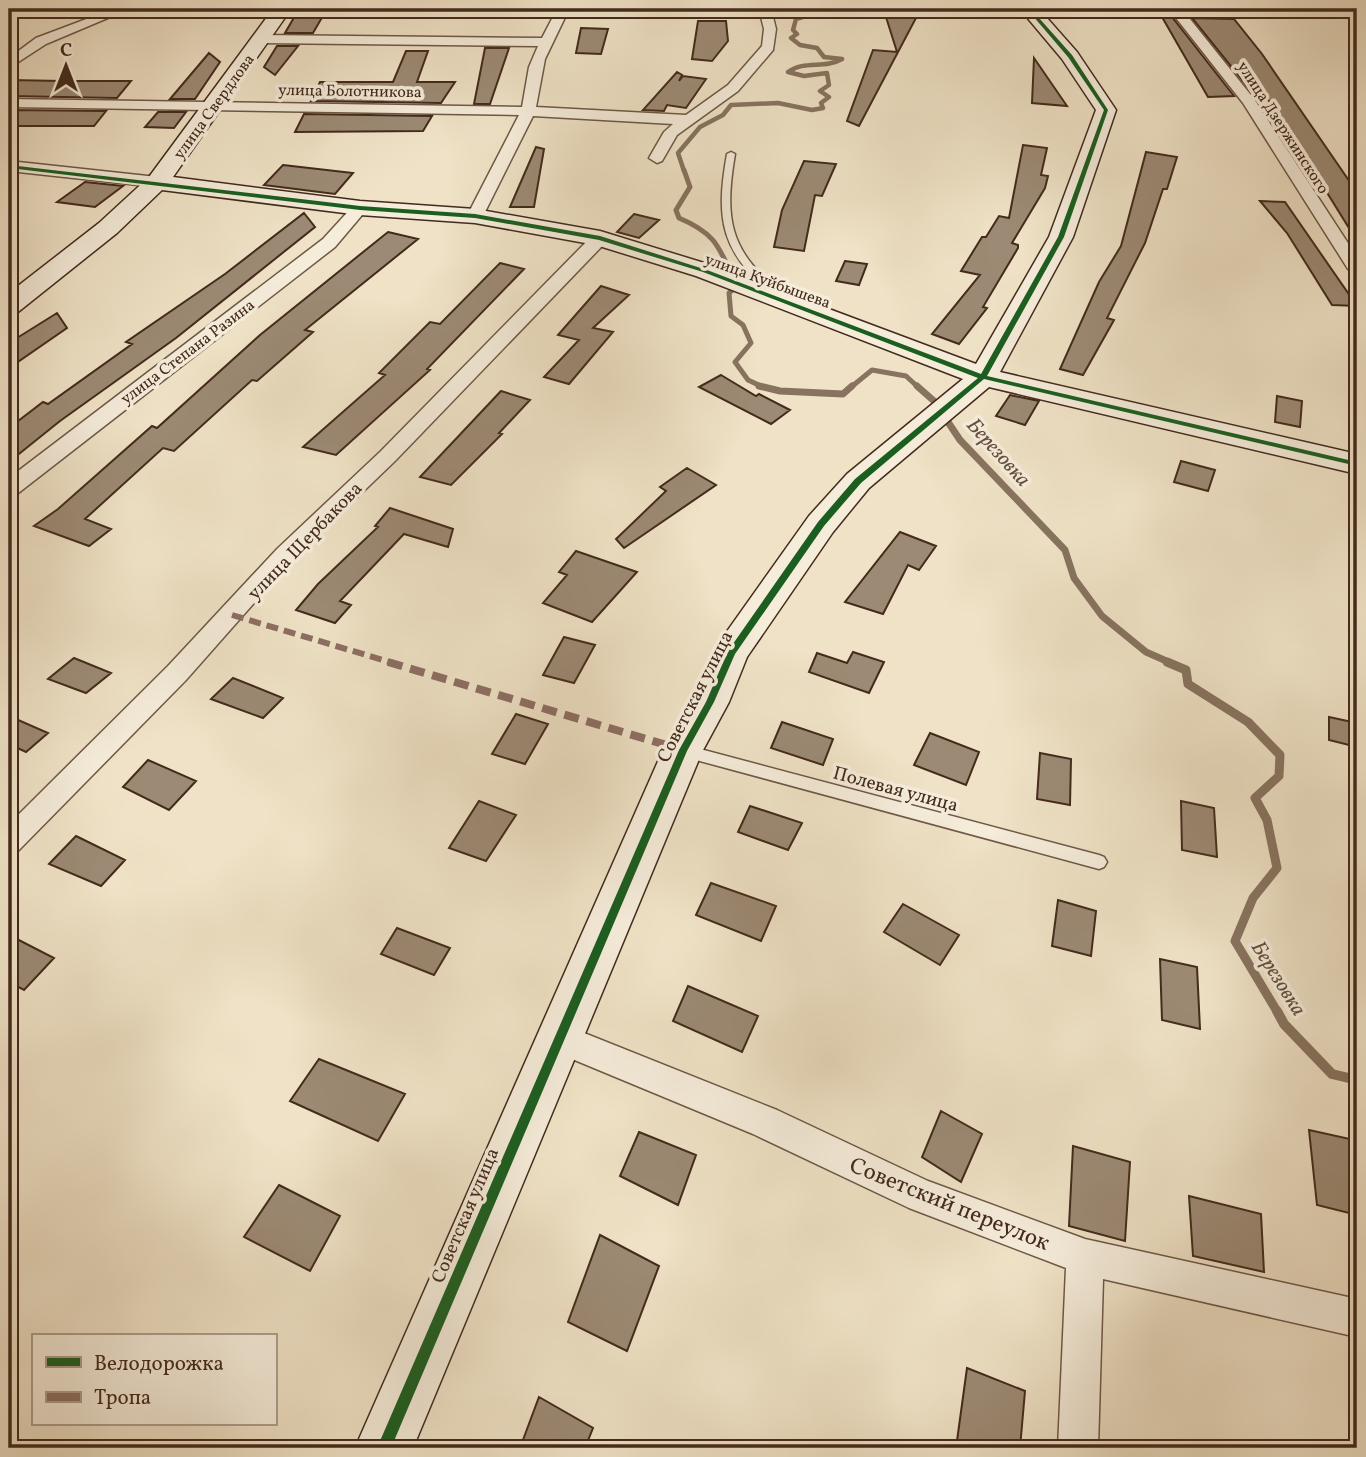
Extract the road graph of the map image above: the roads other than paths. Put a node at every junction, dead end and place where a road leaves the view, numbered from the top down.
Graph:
1 (122, 9) edge
2 (282, 9) edge
3 (563, 9) edge
4 (765, 9) edge
5 (1029, 9) edge
6 (1175, 9) edge
7 (1345, 9) edge
8 (1357, 22) edge
9 (261, 39) junction
10 (548, 42) junction
11 (15, 55) edge
12 (9, 64) edge
13 (9, 103) edge
14 (216, 104) junction
15 (528, 111) junction
16 (691, 119) junction
17 (731, 154) dead end
18 (657, 158) dead end
19 (9, 166) edge
20 (157, 182) junction
21 (360, 208) junction
22 (474, 216) junction
23 (600, 239) junction
24 (1357, 270) edge
25 (12, 301) edge
26 (792, 303) junction
27 (983, 376) junction
28 (1357, 464) edge
29 (9, 489) edge
30 (683, 750) junction
31 (9, 842) edge
32 (1099, 862) dead end
33 (559, 1038) junction
34 (1085, 1257) junction
35 (1357, 1318) edge
36 (384, 1448) edge
37 (1078, 1448) edge

1 - 11 street
2 - 9 street, улица Свердлова
3 - 10 street
4 - 16 street
5 - 27 street, Советская улица
6 - 24 street, улица Дзержинского
7 - 8 street
9 - 10 street
9 - 14 street, улица Свердлова
10 - 15 street
11 - 12 street
13 - 14 street, улица Болотникова
14 - 15 street, улица Болотникова
14 - 20 street, улица Свердлова
15 - 16 street, улица Болотникова
15 - 22 street
16 - 18 street
17 - 26 lane
19 - 20 street
20 - 21 street, улица Куйбышева
20 - 25 street, улица Свердлова
21 - 22 street, улица Куйбышева
21 - 29 street, улица Степана Разина
22 - 23 street, улица Куйбышева
23 - 26 street, улица Куйбышева
23 - 31 street, улица Щербакова
26 - 27 street, улица Куйбышева
27 - 28 street, улица Куйбышева
27 - 30 street, Советская улица
30 - 32 lane, Полевая улица
30 - 33 street, Советская улица
33 - 34 street, Советский переулок
33 - 36 street, Советская улица
34 - 35 street, Советский переулок
34 - 37 street

